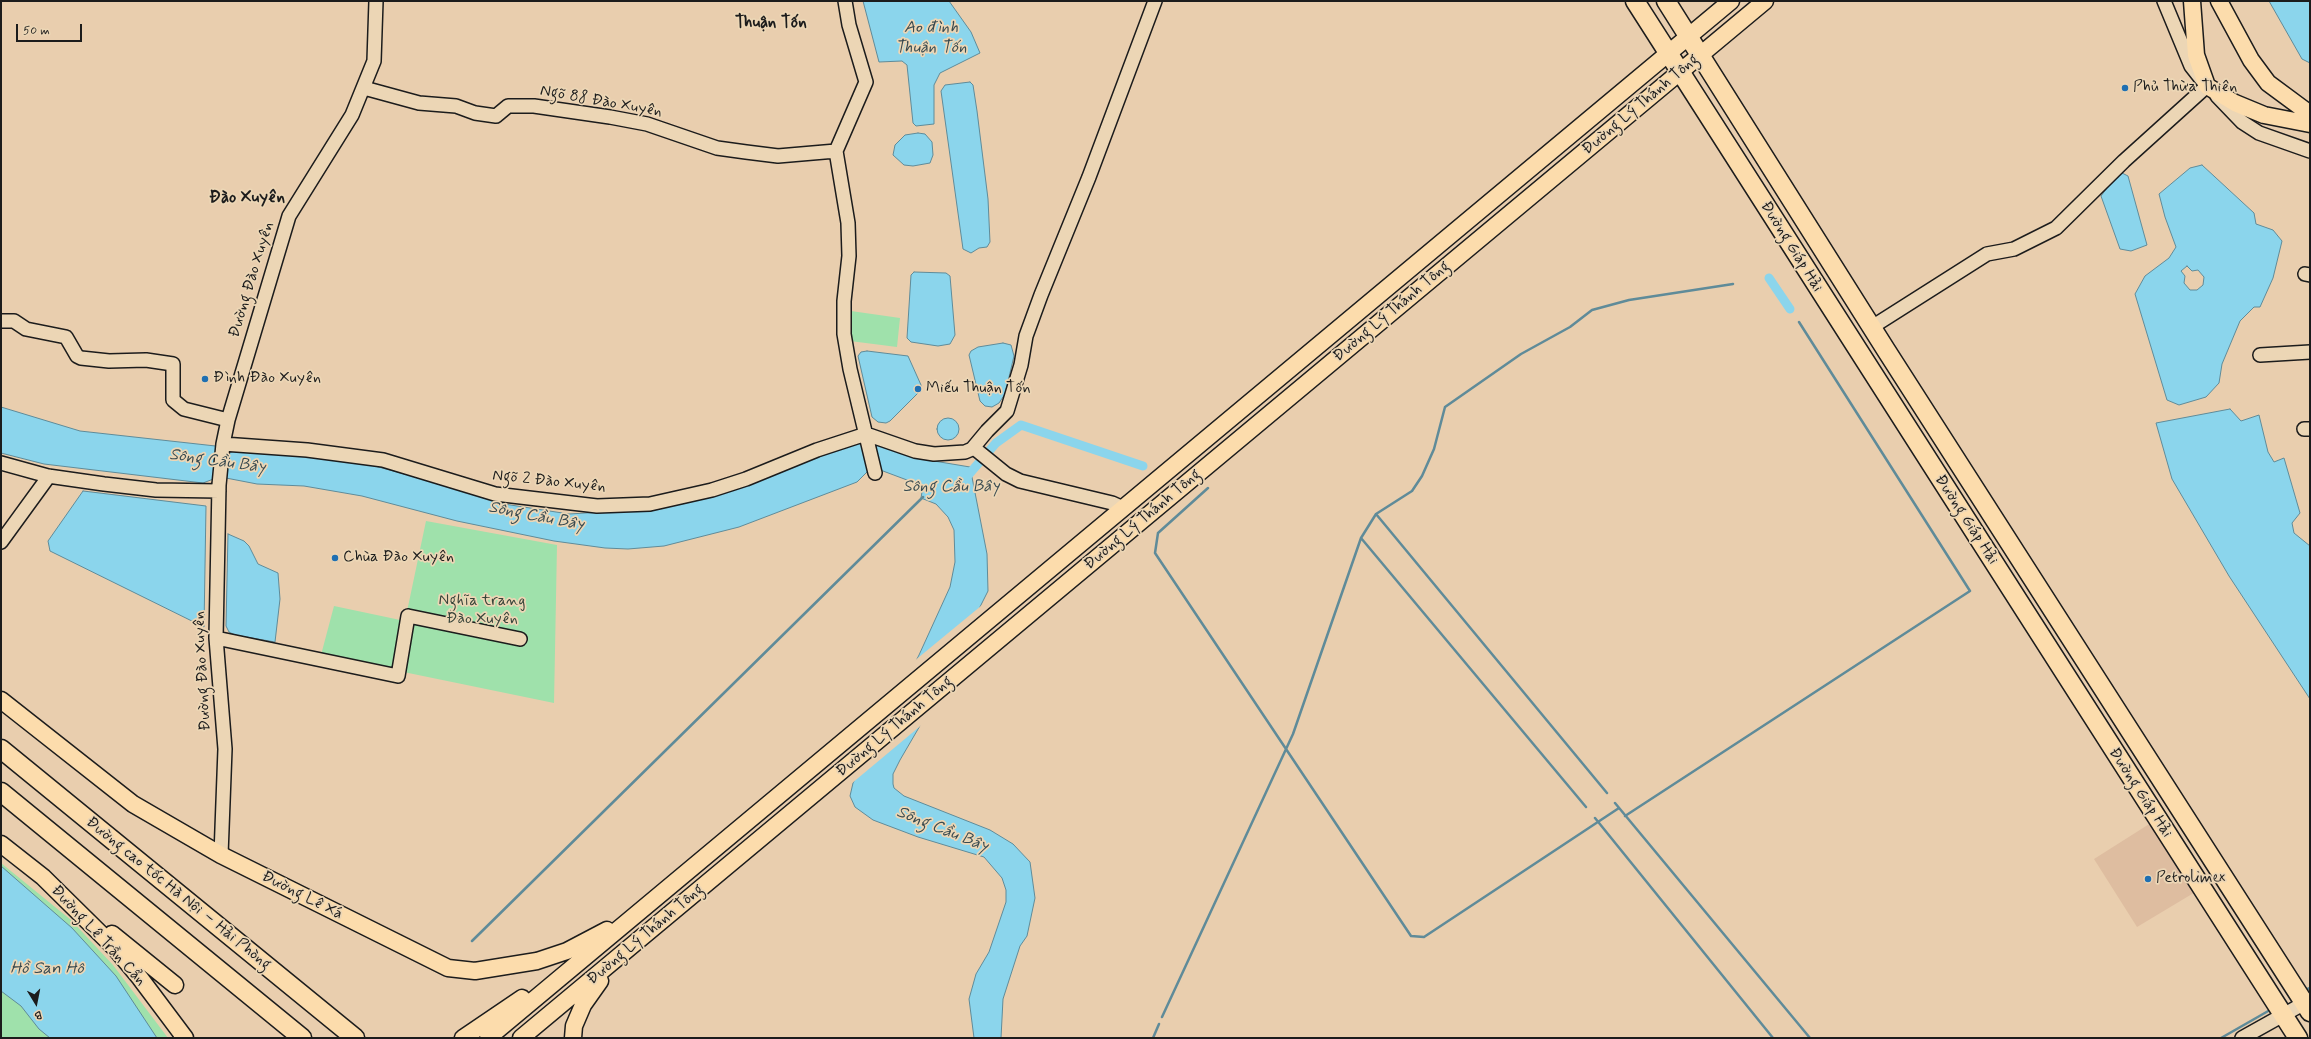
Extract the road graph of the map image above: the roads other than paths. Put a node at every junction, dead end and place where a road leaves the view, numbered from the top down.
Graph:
1 (376, 1) edge
2 (845, 1) edge
3 (1155, 1) edge
4 (1635, 1) edge
5 (1666, 1) edge
6 (1732, 1) edge
7 (1765, 1) edge
8 (2164, 1) edge
9 (2192, 1) edge
10 (2219, 1) edge
11 (1690, 36) junction
12 (1669, 53) junction
13 (1701, 55) junction
14 (1680, 72) junction
15 (2207, 86) junction
16 (364, 88) junction
17 (2310, 114) edge
18 (2310, 124) edge
19 (836, 151) junction
20 (2310, 151) edge
21 (1, 321) edge
22 (1872, 327) junction
23 (1886, 350) junction
24 (2310, 352) edge
25 (2260, 355) dead end
26 (1865, 363) junction
27 (228, 420) junction
28 (867, 437) junction
29 (223, 444) junction
30 (977, 450) junction
31 (1, 463) edge
32 (876, 473) dead end
33 (50, 476) junction
34 (219, 488) junction
35 (1143, 492) junction
36 (1124, 508) junction
37 (1157, 508) junction
38 (1, 542) edge
39 (216, 638) junction
40 (520, 639) dead end
41 (1, 700) edge
42 (1, 750) edge
43 (1, 792) edge
44 (133, 804) junction
45 (1, 844) edge
46 (188, 849) dead end
47 (221, 855) junction
48 (699, 862) junction
49 (43, 878) junction
50 (714, 878) junction
51 (635, 916) junction
52 (631, 947) junction
53 (553, 984) junction
54 (175, 985) dead end
55 (566, 1002) junction
56 (2308, 1005) edge
57 (2283, 1015) junction
58 (185, 1038) edge
59 (302, 1038) edge
60 (355, 1038) edge
61 (463, 1038) edge
62 (488, 1038) edge
63 (521, 1038) edge
64 (537, 1038) edge
65 (573, 1038) edge
66 (2242, 1038) edge
67 (2298, 1038) edge

1 - 16 street, Đường Đào Xuyên
2 - 19 street
3 - 30 street
4 - 12 highway, Đường Giáp Hải
5 - 11 highway, Đường Giáp Hải
6 - 11 main road, Đường Lý Thánh Tông
7 - 13 main road, Đường Lý Thánh Tông
8 - 15 street
9 - 15 main road
10 - 17 main road
11 - 12 main road, Đường Lý Thánh Tông
11 - 13 highway, Đường Giáp Hải
12 - 14 highway, Đường Giáp Hải
12 - 35 main road, Đường Lý Thánh Tông
13 - 14 main road, Đường Lý Thánh Tông
13 - 22 highway, Đường Giáp Hải
14 - 26 highway, Đường Giáp Hải
14 - 37 main road, Đường Lý Thánh Tông
15 - 18 main road
15 - 20 street
15 - 22 street
16 - 19 street, Ngõ 88 Đào Xuyên
16 - 27 street, Đường Đào Xuyên
19 - 28 street
21 - 27 street
22 - 23 highway, Đường Giáp Hải
23 - 26 highway
23 - 56 highway, Đường Giáp Hải
24 - 25 street
26 - 57 highway, Đường Giáp Hải
27 - 29 street, Đường Đào Xuyên
28 - 29 street, Ngõ 2 Đào Xuyên
28 - 30 street
28 - 32 street
29 - 34 street, Đường Đào Xuyên
30 - 36 street
31 - 33 street
33 - 34 street
33 - 38 street
34 - 39 street, Đường Đào Xuyên
35 - 36 main road, Đường Lý Thánh Tông
35 - 37 main road
36 - 48 main road, Đường Lý Thánh Tông
37 - 50 main road, Đường Lý Thánh Tông
39 - 40 street
39 - 47 street, Đường Đào Xuyên
41 - 44 main road, Đường Lê Xá
42 - 60 highway, Đường cao tốc Hà Nội – Hải Phòng
43 - 59 highway, Đường cao tốc Hà Nội – Hải Phòng
44 - 46 main road
44 - 47 main road, Đường Lê Xá
45 - 49 main road, Đường Lê Trần Cẩn
47 - 51 main road, Đường Lê Xá
48 - 50 main road
48 - 51 main road, Đường Lý Thánh Tông
49 - 54 main road
49 - 58 main road, Đường Lê Trần Cẩn
50 - 52 main road, Đường Lý Thánh Tông
51 - 53 main road, Đường Lý Thánh Tông
52 - 55 main road, Đường Lý Thánh Tông
52 - 65 main road
53 - 61 main road
53 - 62 main road, Đường Lý Thánh Tông
55 - 63 main road, Đường Lý Thánh Tông
55 - 64 main road
56 - 57 street
57 - 66 street
57 - 67 highway, Đường Giáp Hải

